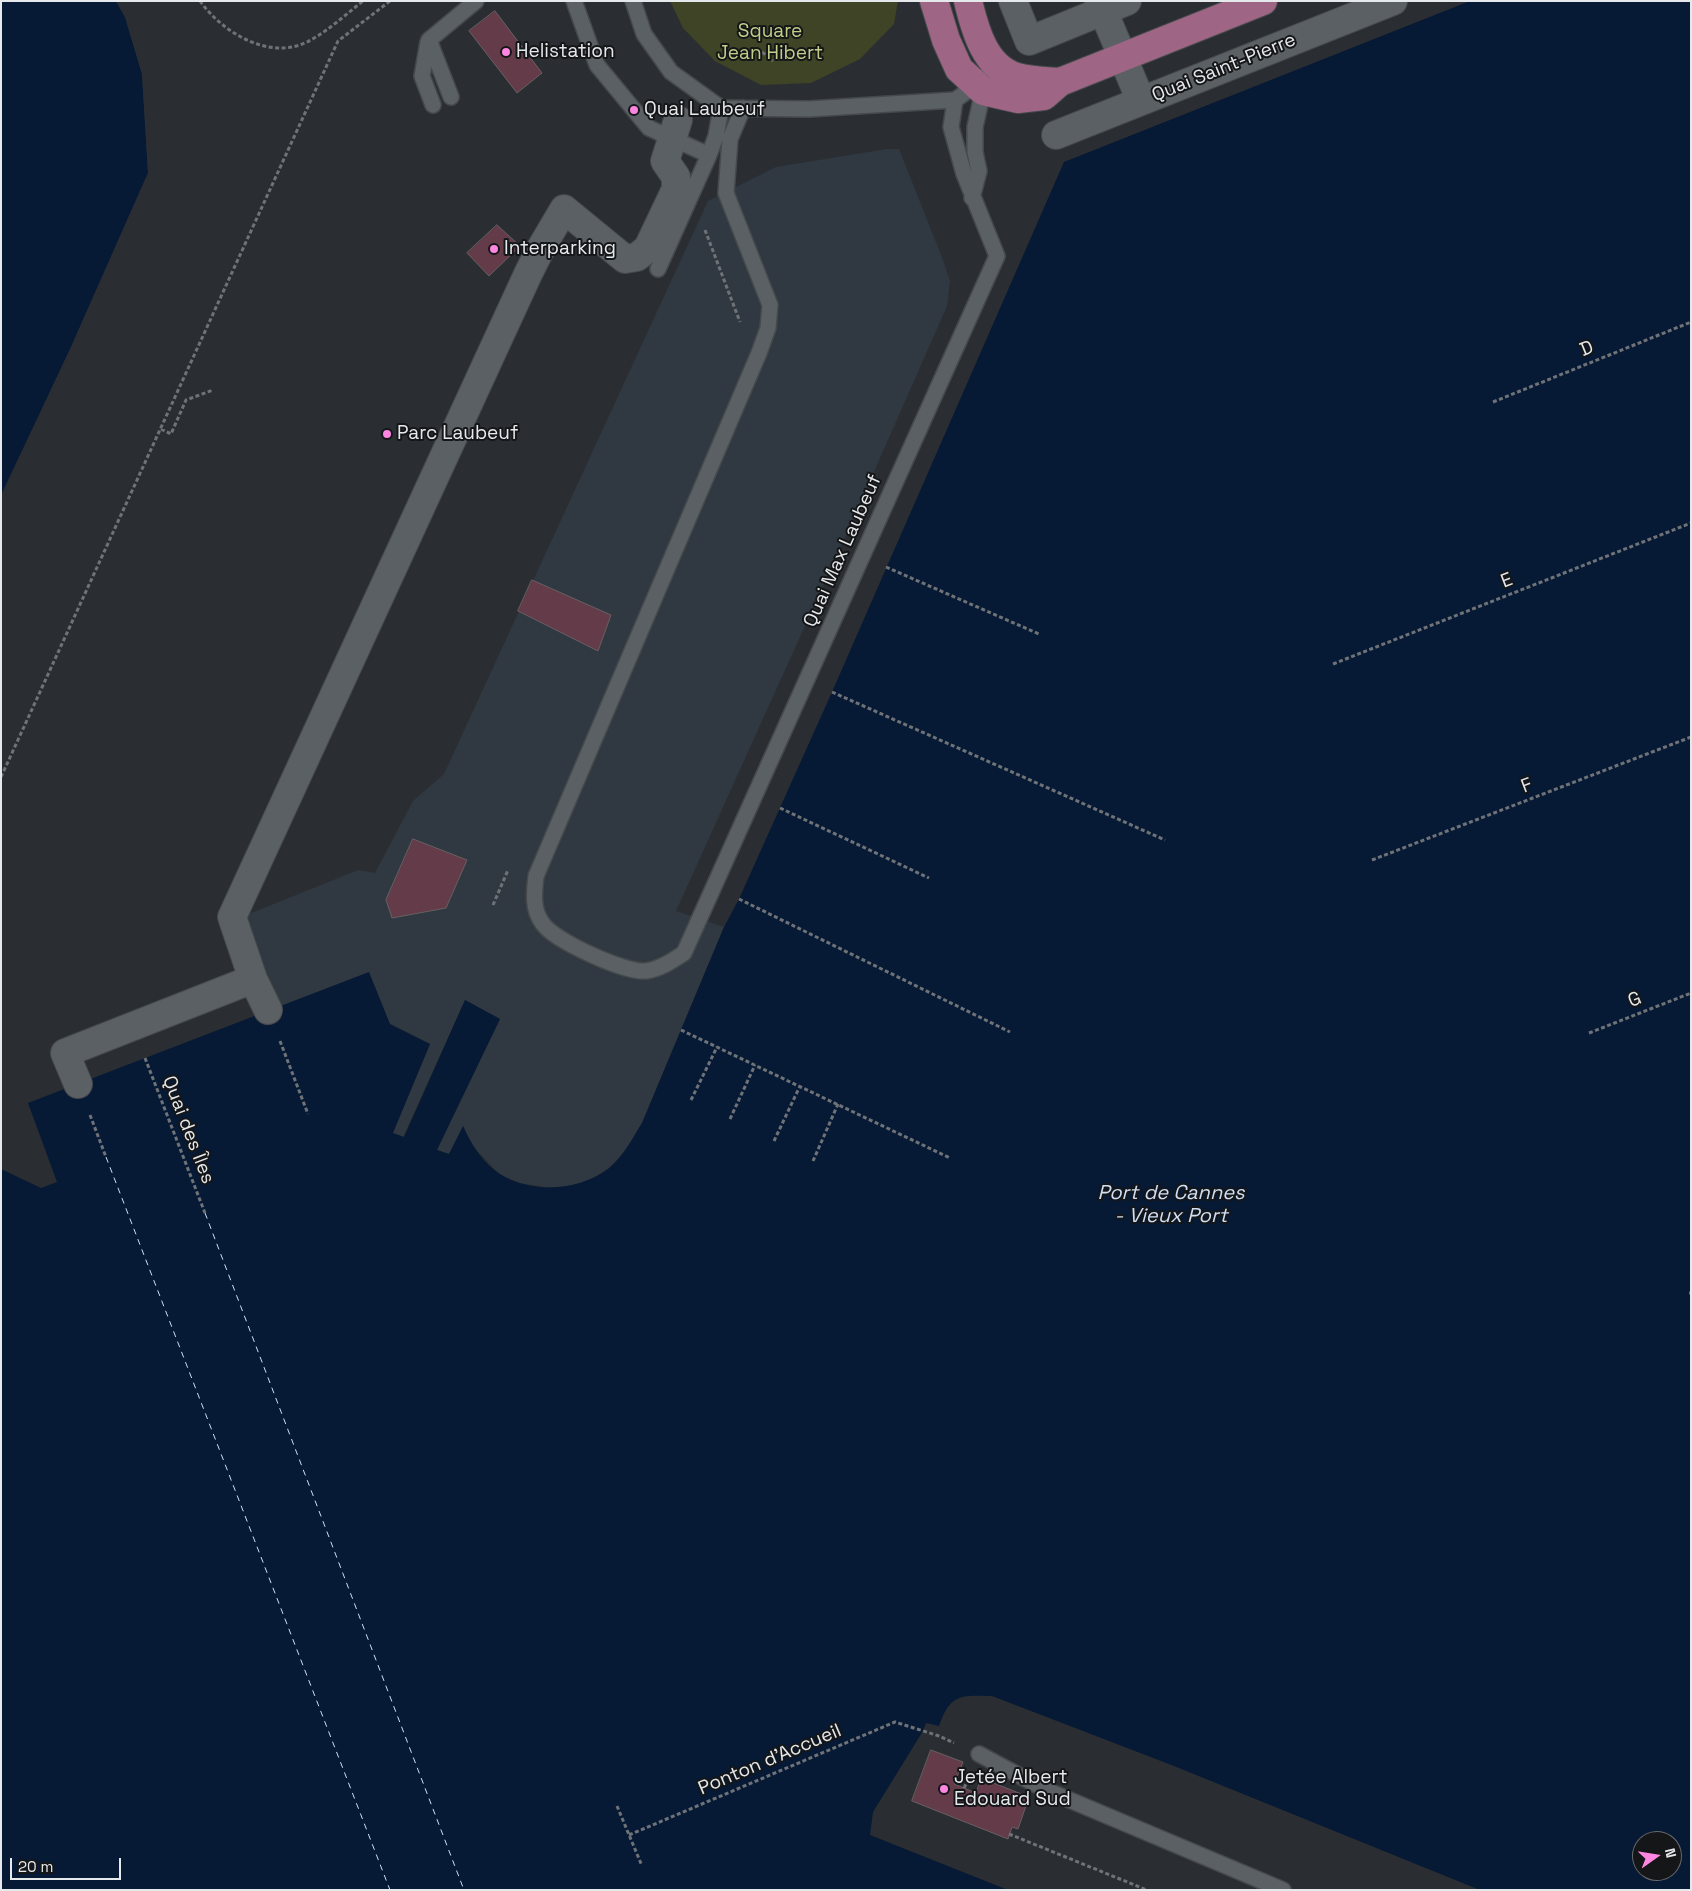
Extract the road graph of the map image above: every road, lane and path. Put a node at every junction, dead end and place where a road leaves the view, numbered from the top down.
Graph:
1 (200, 1) edge
2 (363, 1) edge
3 (390, 1) edge
4 (476, 1) edge
5 (574, 1) edge
6 (633, 1) edge
7 (934, 1) edge
8 (968, 1) edge
9 (1013, 1) edge
10 (1263, 1) edge
11 (1393, 1) edge
12 (1110, 4) edge
13 (1366, 6) edge
14 (429, 40) junction
15 (762, 52) dead end
16 (1124, 57) junction
17 (773, 61) dead end
18 (997, 64) junction
19 (1060, 82) junction
20 (971, 92) junction
21 (451, 97) dead end
22 (1141, 101) junction
23 (433, 105) dead end
24 (721, 108) junction
25 (743, 108) junction
26 (675, 129) junction
27 (1056, 135) dead end
28 (709, 155) junction
29 (972, 198) junction
30 (685, 210) junction
31 (658, 269) dead end
32 (1691, 322) edge
33 (742, 326) dead end
34 (213, 390) dead end
35 (1493, 402) dead end
36 (161, 429) junction
37 (1691, 523) edge
38 (886, 567) dead end
39 (1039, 634) dead end
40 (1333, 664) dead end
41 (832, 692) dead end
42 (1691, 736) edge
43 (1, 777) edge
44 (780, 808) dead end
45 (1164, 840) dead end
46 (1372, 860) dead end
47 (508, 869) dead end
48 (930, 878) dead end
49 (739, 899) dead end
50 (493, 905) dead end
51 (253, 979) junction
52 (1691, 993) edge
53 (268, 1010) joint
54 (681, 1030) dead end
55 (1010, 1032) dead end
56 (1589, 1033) dead end
57 (717, 1047) junction
58 (144, 1057) dead end
59 (755, 1065) junction
60 (78, 1084) joint
61 (800, 1086) junction
62 (691, 1100) dead end
63 (838, 1104) junction
64 (308, 1114) dead end
65 (730, 1120) dead end
66 (774, 1141) dead end
67 (106, 1157) dead end
68 (950, 1158) dead end
69 (813, 1161) dead end
70 (205, 1213) dead end
71 (980, 1754) joint
72 (616, 1806) dead end
73 (1009, 1834) dead end
74 (629, 1835) junction
75 (642, 1866) dead end
76 (1146, 1890) edge
77 (1283, 1890) edge

1 - 2 path
3 - 36 path
4 - 14 lane
5 - 26 lane
6 - 24 lane
7 - 20 main road
8 - 18 main road
9 - 12 street
10 - 16 main road
11 - 13 street, Quai Saint-Pierre
12 - 16 street
13 - 22 street, Quai Saint-Pierre
14 - 21 lane
14 - 23 lane
15 - 17 path
16 - 19 main road
16 - 22 street
18 - 19 main road
18 - 20 lane
19 - 20 main road
20 - 25 lane
20 - 29 lane
20 - 29 lane, Quai Max Laubeuf
22 - 27 street, Quai Saint-Pierre
24 - 25 lane
24 - 28 lane
25 - 29 lane, Quai Max Laubeuf
26 - 28 lane
26 - 51 street
28 - 30 lane
30 - 31 lane
30 - 33 path
32 - 35 path, D
34 - 36 path
36 - 43 path
37 - 40 path, E
38 - 39 path
41 - 45 path
42 - 46 path, F
44 - 48 path
47 - 50 path
49 - 55 path
51 - 53 street
51 - 60 street
52 - 56 path, G
53 - 64 path
54 - 57 path
57 - 59 path
57 - 62 path
58 - 70 path, Quai des Îles
59 - 61 path
59 - 65 path
60 - 67 path
61 - 63 path
61 - 66 path
63 - 68 path
63 - 69 path
71 - 74 path, Ponton d'Accueil
71 - 77 lane
72 - 74 path
73 - 76 path
74 - 75 path

